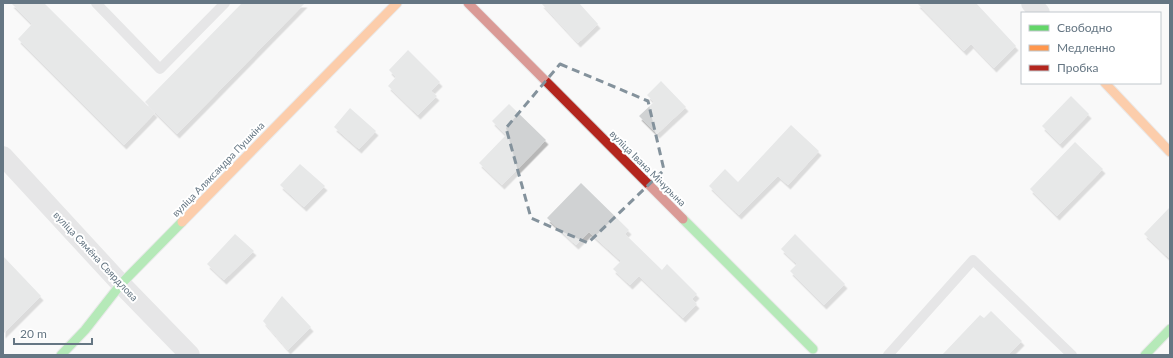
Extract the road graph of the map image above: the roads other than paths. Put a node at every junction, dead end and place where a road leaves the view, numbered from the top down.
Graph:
1 (96, 3) edge
2 (225, 3) edge
3 (397, 3) edge
4 (468, 3) edge
5 (1031, 3) edge
6 (1039, 12) edge
7 (1106, 84) edge
8 (1170, 152) edge
9 (3, 156) edge
10 (121, 284) junction
11 (1170, 329) edge
12 (813, 349) dead end
13 (61, 355) edge
14 (190, 355) edge
15 (888, 355) edge
16 (1072, 355) edge
17 (1145, 355) edge

1 - 2 lane
3 - 10 street, вуліца Аляксандра Пушкіна
4 - 12 street, вуліца Івана Мічурына
5 - 6 street
7 - 8 street
9 - 10 street, вуліца Сямёна Свярдлова
10 - 13 street, вуліца Аляксандра Пушкіна
10 - 14 street, вуліца Сямёна Свярдлова
11 - 17 street
15 - 16 lane

